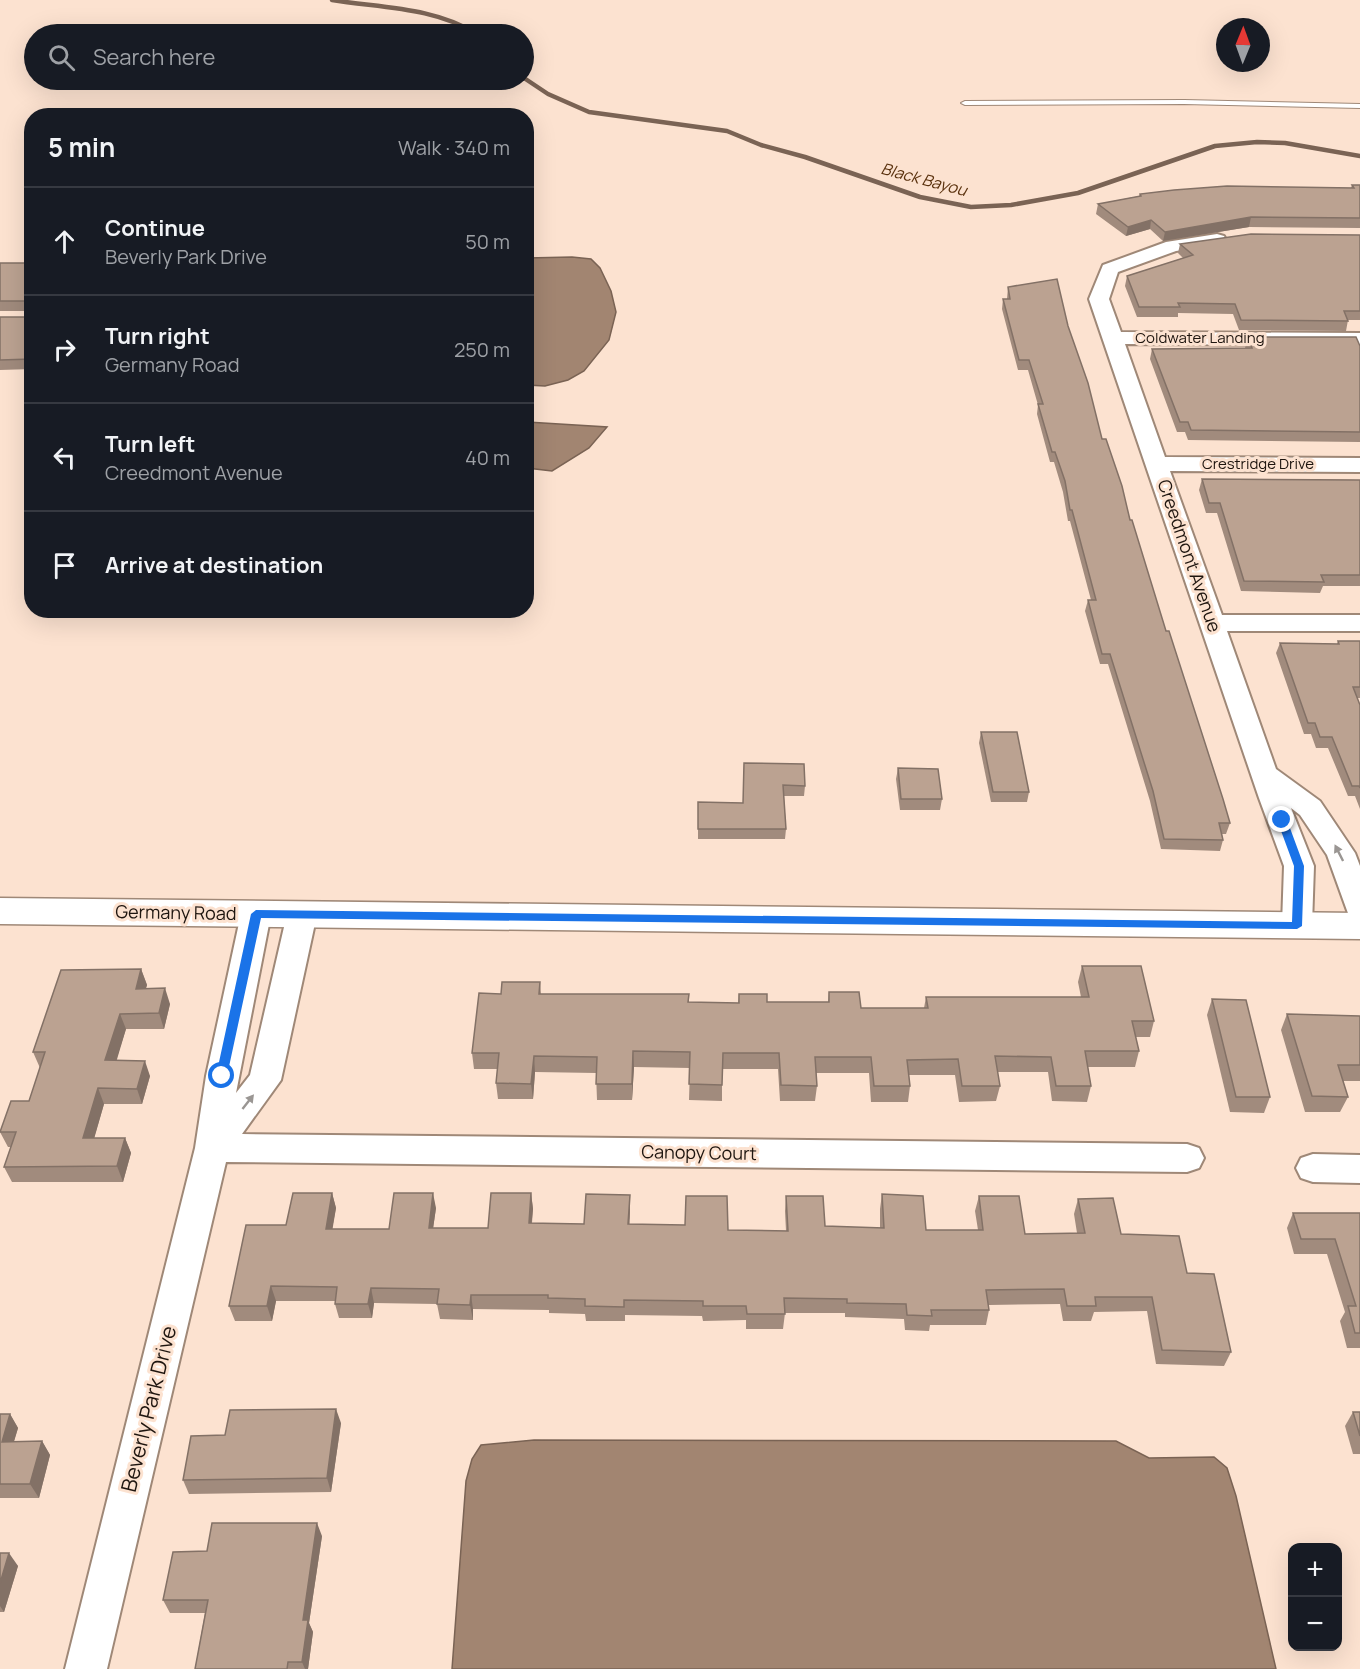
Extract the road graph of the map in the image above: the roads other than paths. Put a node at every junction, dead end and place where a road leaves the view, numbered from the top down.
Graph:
1 (965, 103) dead end
2 (1360, 106) edge
3 (1238, 237) edge
4 (1113, 338) junction
5 (1360, 339) edge
6 (1157, 464) junction
7 (1360, 465) edge
8 (1212, 622) junction
9 (1360, 623) edge
10 (1265, 774) junction
11 (1360, 908) edge
12 (0, 911) edge
13 (256, 914) junction
14 (302, 914) junction
15 (1297, 926) junction
16 (1360, 926) edge
17 (212, 1148) junction
18 (1187, 1158) dead end
19 (1313, 1168) dead end
20 (1360, 1169) edge
21 (86, 1669) edge

1 - 2 lane
3 - 4 street, Creedmont Avenue
4 - 5 street, Coldwater Landing
4 - 6 street, Creedmont Avenue
6 - 7 street, Crestridge Drive
6 - 8 street, Creedmont Avenue
8 - 9 street
8 - 10 street, Creedmont Avenue
11 -> 10 street
10 - 15 street, Creedmont Avenue
12 - 13 main road, Germany Road
13 - 14 main road, Germany Road
13 - 17 street, Beverly Park Drive
14 - 15 main road, Germany Road
17 -> 14 street, Beverly Park Drive
15 - 16 main road, Germany Road
17 - 18 street, Canopy Court
17 - 21 street, Beverly Park Drive
19 - 20 street

